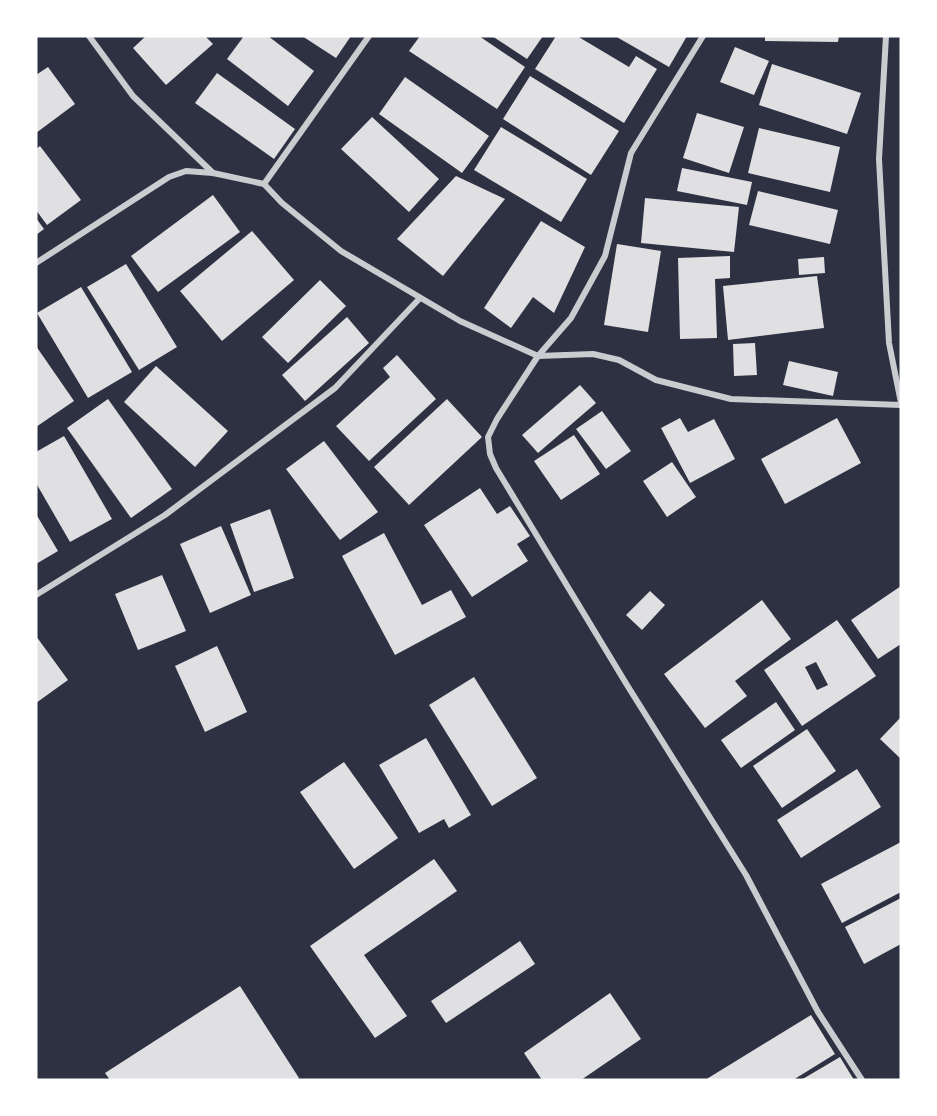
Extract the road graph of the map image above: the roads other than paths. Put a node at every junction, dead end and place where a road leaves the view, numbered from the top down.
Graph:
1 (88, 36) edge
2 (369, 36) edge
3 (703, 36) edge
4 (886, 36) edge
5 (213, 173) junction
6 (264, 184) junction
7 (36, 263) edge
8 (420, 298) junction
9 (538, 356) junction
10 (901, 404) edge
11 (36, 595) edge
12 (862, 1080) edge

1 - 5 street
2 - 6 street
3 - 9 street
4 - 10 street
5 - 6 street
5 - 7 street
6 - 8 street
8 - 9 street
8 - 11 street
9 - 10 street
9 - 12 street

